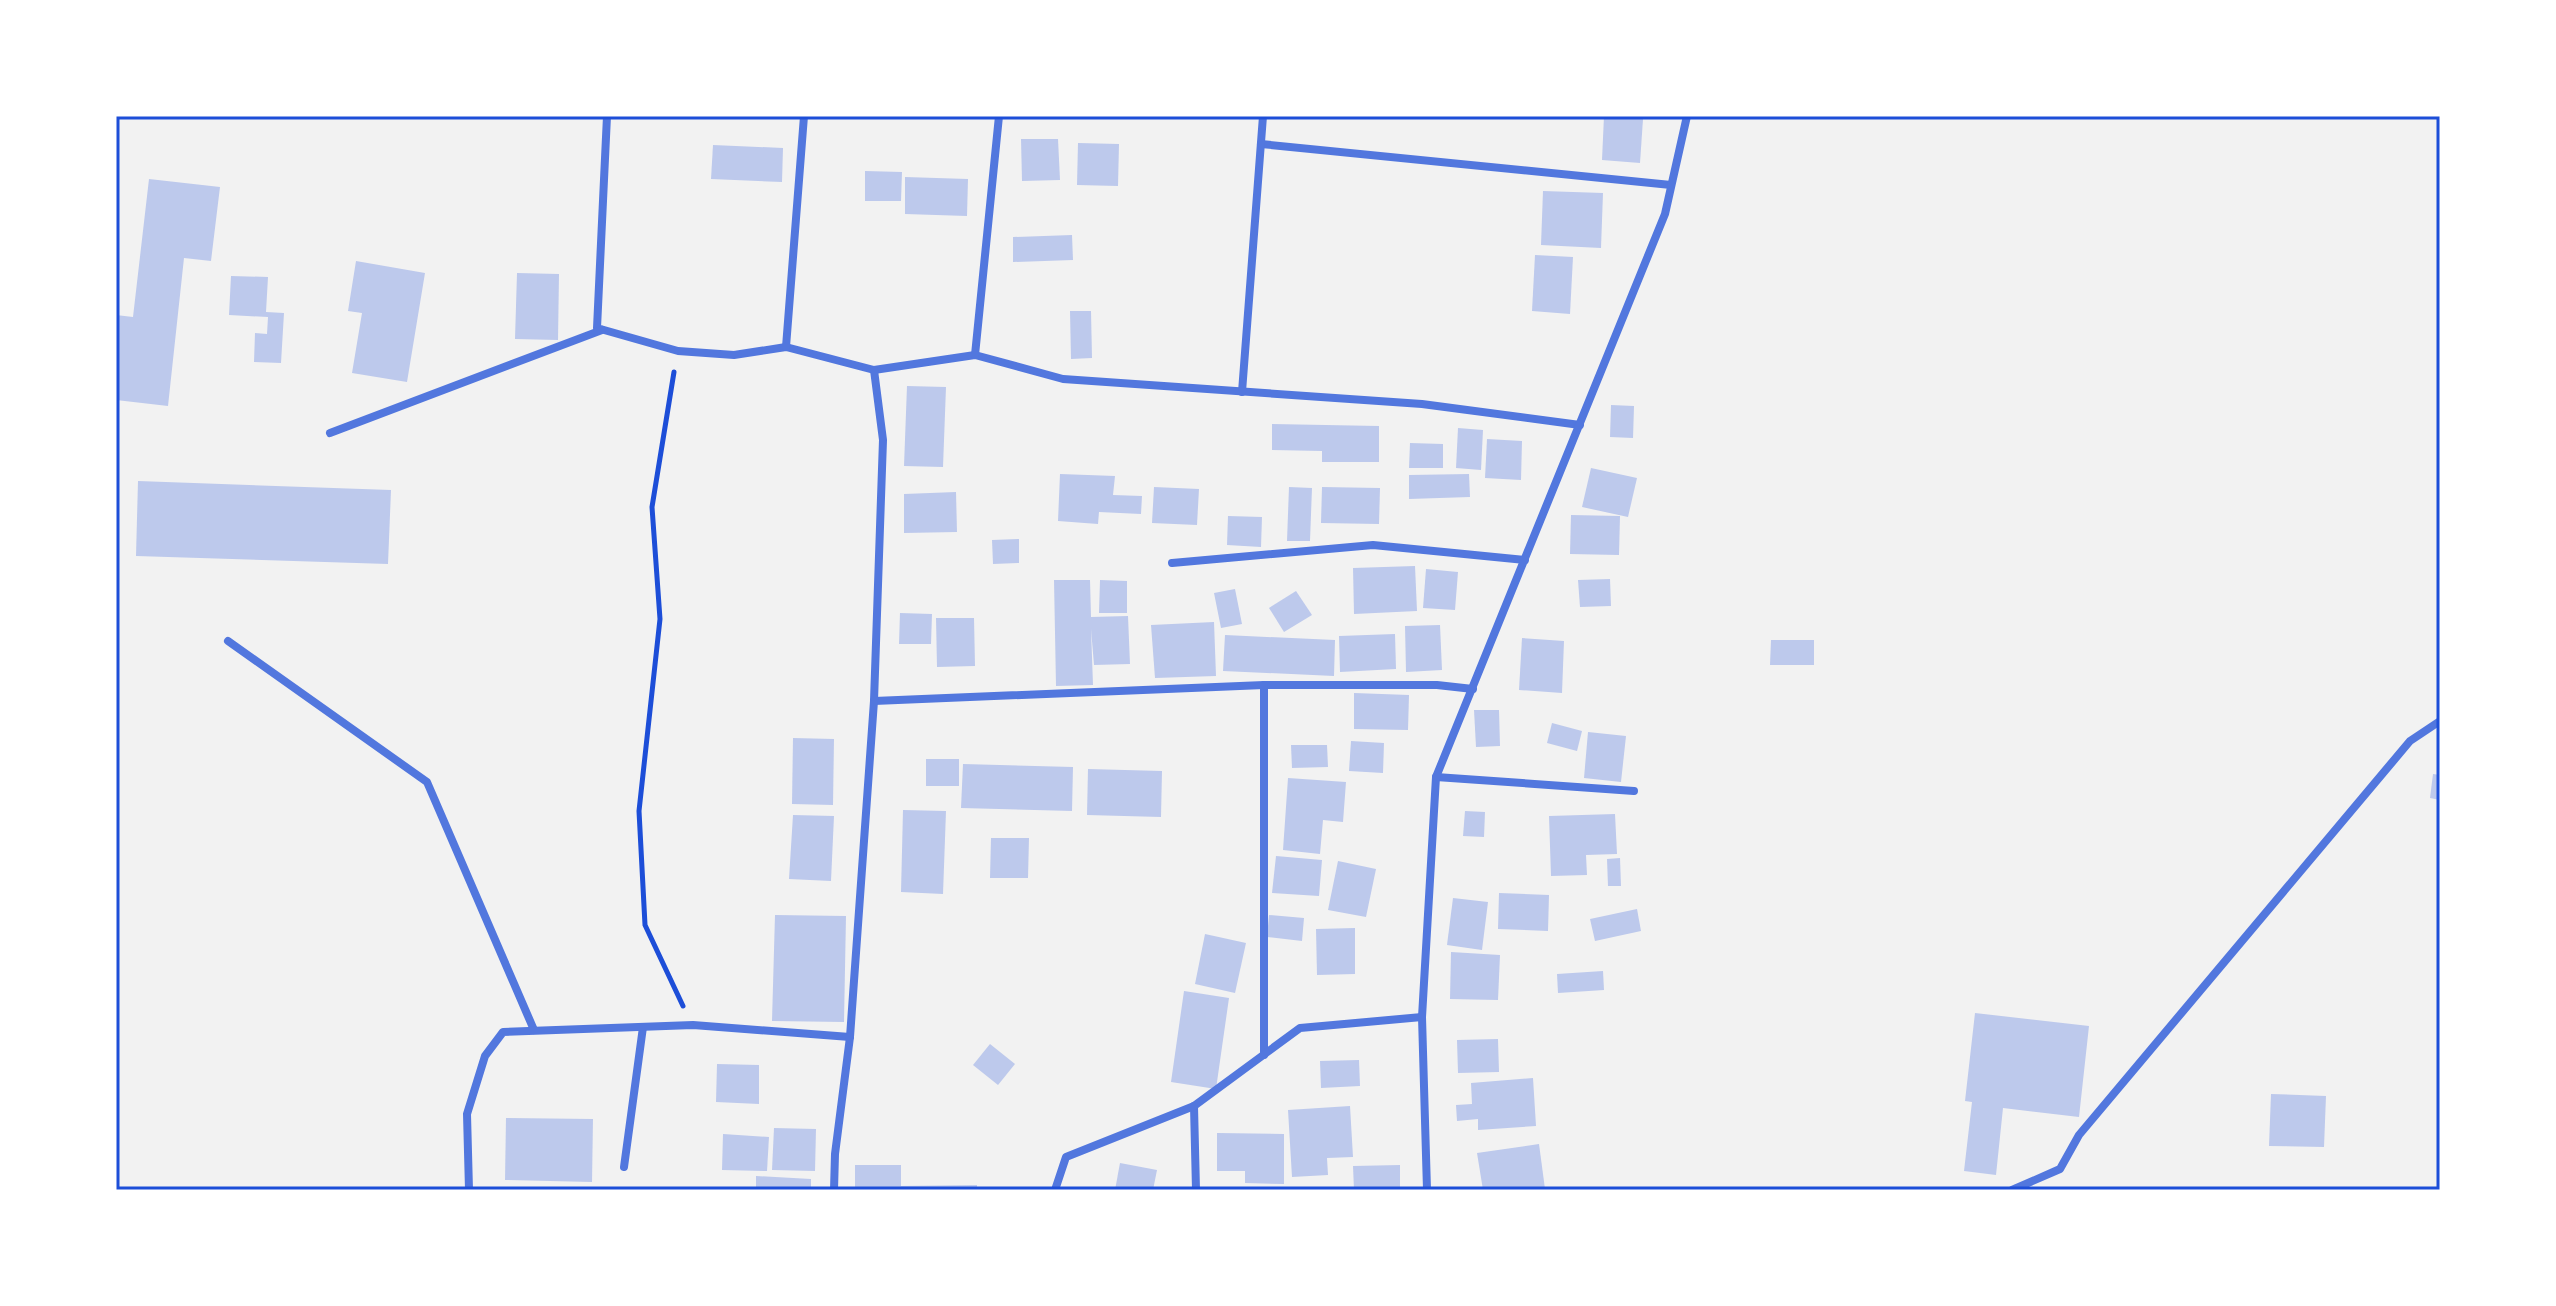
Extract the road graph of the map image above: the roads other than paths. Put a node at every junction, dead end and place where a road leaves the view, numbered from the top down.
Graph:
1 (607, 116) edge
2 (804, 116) edge
3 (999, 116) edge
4 (1263, 116) edge
5 (1687, 116) edge
6 (1261, 144) junction
7 (1671, 185) junction
8 (603, 330) junction
9 (786, 347) junction
10 (975, 355) junction
11 (874, 370) junction
12 (1242, 392) junction
13 (1580, 425) junction
14 (330, 433) dead end
15 (1525, 560) junction
16 (1172, 563) dead end
17 (228, 641) dead end
18 (1264, 685) junction
19 (1473, 689) junction
20 (874, 701) junction
21 (2440, 721) edge
22 (1436, 777) junction
23 (1634, 791) dead end
24 (1422, 1017) junction
25 (643, 1027) junction
26 (534, 1030) junction
27 (850, 1037) junction
28 (1264, 1055) junction
29 (1194, 1106) junction
30 (624, 1167) dead end
31 (469, 1190) edge
32 (834, 1190) edge
33 (1055, 1190) edge
34 (1196, 1190) edge
35 (1427, 1190) edge
36 (2012, 1190) edge

1 - 8 street
2 - 9 street
3 - 10 street
4 - 6 street
5 - 7 street
6 - 7 street
6 - 12 street
7 - 13 street
8 - 9 street
8 - 14 street
9 - 11 street
10 - 11 street
10 - 12 street
11 - 20 street
12 - 13 street
13 - 15 street
15 - 16 street
15 - 19 street
17 - 26 street
18 - 19 street
18 - 20 street
18 - 28 street
19 - 22 street
20 - 27 street
21 - 36 street
22 - 23 street
22 - 24 street
24 - 28 street
24 - 35 street
25 - 26 street
25 - 27 street
25 - 30 street
26 - 31 street
27 - 32 street
28 - 29 street
29 - 33 street
29 - 34 street

